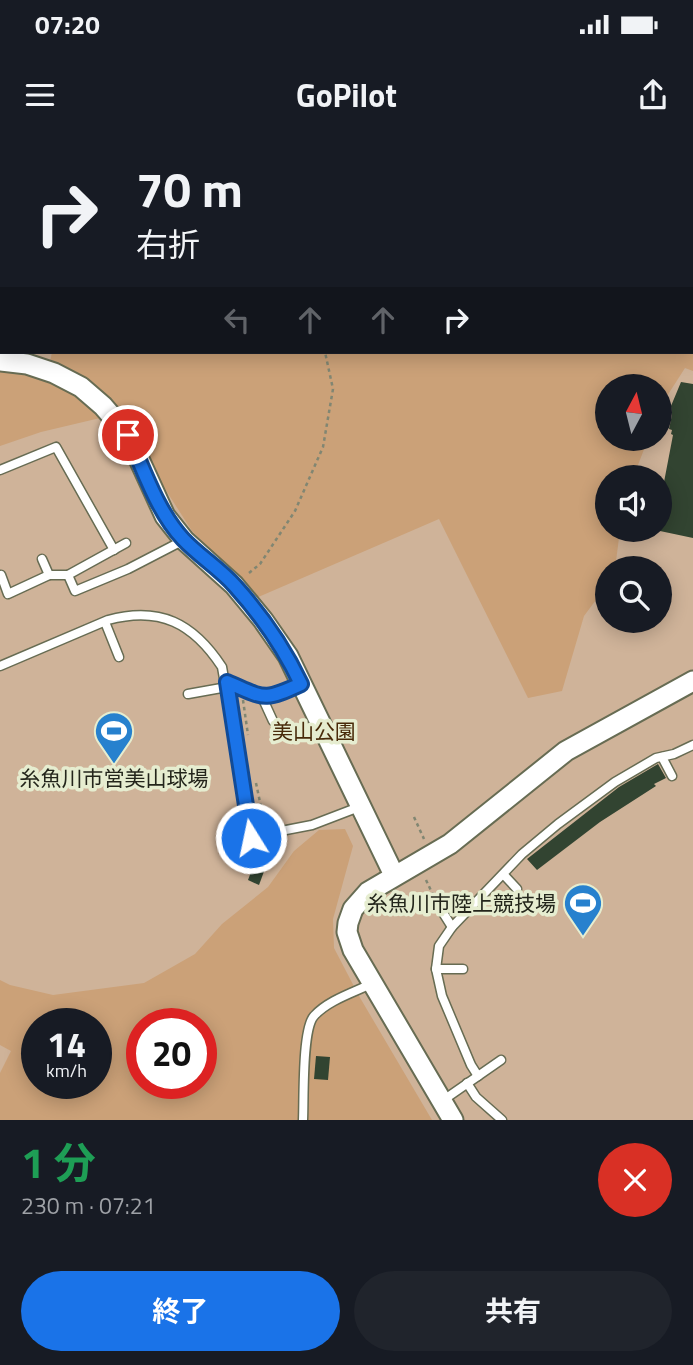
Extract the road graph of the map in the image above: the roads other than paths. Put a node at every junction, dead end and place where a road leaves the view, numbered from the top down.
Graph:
1 (0, 361) edge
2 (0, 471) edge
3 (184, 540) junction
4 (126, 543) dead end
5 (114, 550) junction
6 (42, 559) dead end
7 (49, 575) junction
8 (68, 575) junction
9 (1, 576) edge
10 (105, 622) junction
11 (119, 657) dead end
12 (0, 666) edge
13 (693, 681) edge
14 (301, 684) junction
15 (227, 685) junction
16 (188, 694) dead end
17 (262, 697) junction
18 (273, 721) dead end
19 (693, 745) edge
20 (662, 757) junction
21 (672, 776) dead end
22 (361, 805) junction
23 (251, 838) junction
24 (224, 842) dead end
25 (394, 875) junction
26 (504, 875) junction
27 (517, 889) dead end
28 (440, 908) road end
29 (453, 927) junction
30 (436, 969) junction
31 (463, 969) dead end
32 (373, 983) junction
33 (501, 1060) dead end
34 (478, 1076) junction
35 (467, 1083) junction
36 (442, 1101) junction
37 (303, 1120) edge
38 (453, 1120) edge
39 (502, 1120) edge

1 - 3 street
2 - 5 lane
3 - 8 lane
3 - 14 street
4 - 5 lane
5 - 8 lane
6 - 7 lane
7 - 8 lane
7 - 9 lane
10 - 11 lane
10 - 12 lane
10 - 15 lane
13 - 25 street
14 - 17 lane
14 - 22 street
15 - 16 lane
15 - 17 lane
15 - 23 lane
17 - 18 lane
19 - 20 lane
20 - 21 lane
20 - 26 lane
22 - 23 lane
22 - 25 street
23 - 24 lane
25 - 32 street
26 - 27 lane
26 - 29 lane
28 - 29 lane
29 - 30 lane
30 - 31 lane
30 - 34 lane
32 - 36 street
32 - 37 lane
33 - 34 lane
34 - 35 lane
35 - 36 lane
35 - 39 lane
36 - 38 street

